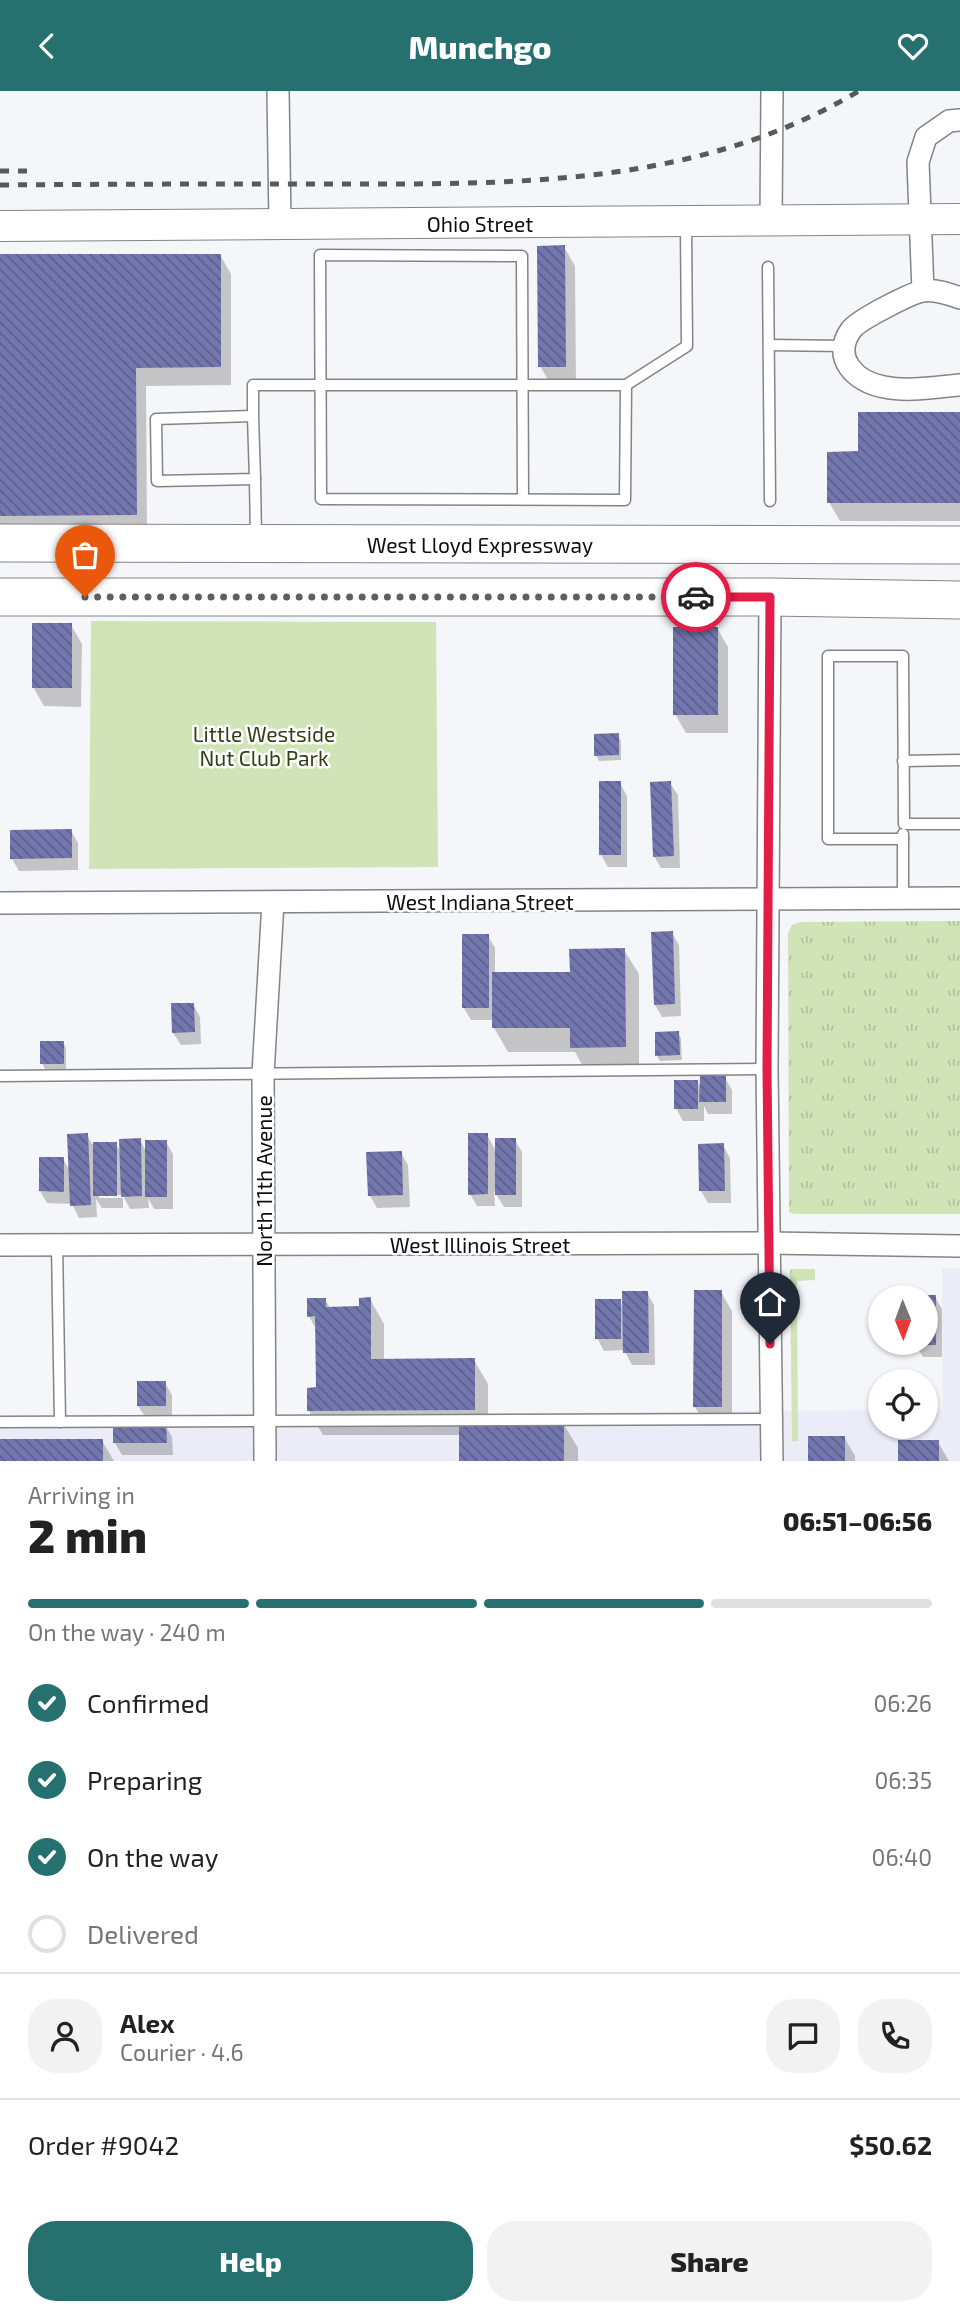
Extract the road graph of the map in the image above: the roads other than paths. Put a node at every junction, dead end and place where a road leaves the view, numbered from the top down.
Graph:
1 (278, 91) edge
2 (772, 91) edge
3 (960, 120) edge
4 (960, 219) edge
5 (920, 220) junction
6 (771, 221) junction
7 (686, 222) junction
8 (280, 225) junction
9 (0, 226) edge
10 (384, 240) junction
11 (768, 267) dead end
12 (923, 291) junction
13 (960, 298) edge
14 (769, 345) junction
15 (845, 346) junction
16 (321, 385) junction
17 (522, 385) junction
18 (626, 385) junction
19 (960, 385) edge
20 (253, 416) junction
21 (255, 479) junction
22 (523, 500) junction
23 (770, 501) dead end
24 (0, 543) edge
25 (256, 543) junction
26 (960, 545) edge
27 (0, 597) edge
28 (770, 597) junction
29 (960, 600) edge
30 (960, 760) edge
31 (903, 761) junction
32 (904, 824) junction
33 (960, 824) edge
34 (903, 839) junction
35 (903, 898) junction
36 (960, 898) edge
37 (767, 899) junction
38 (273, 902) junction
39 (0, 903) edge
40 (767, 1069) junction
41 (262, 1074) junction
42 (0, 1076) edge
43 (768, 1243) junction
44 (0, 1244) edge
45 (57, 1244) junction
46 (264, 1245) junction
47 (960, 1246) edge
48 (771, 1419) junction
49 (265, 1420) junction
50 (0, 1422) edge
51 (60, 1422) junction
52 (265, 1461) edge
53 (772, 1461) edge

1 - 8 street
2 - 6 street
3 - 5 street
4 - 5 street, Ohio Street
5 - 6 street, Ohio Street
5 - 12 street
6 - 7 street, Ohio Street
7 - 10 street, Ohio Street
7 - 18 lane
8 - 9 street, Ohio Street
8 - 10 street, Ohio Street
10 - 16 lane
10 - 17 lane
11 - 14 lane
12 - 13 street
12 - 15 street
14 - 15 lane
14 - 23 lane
15 - 19 street
16 - 17 lane
16 - 20 lane
16 - 22 lane
17 - 18 lane
17 - 22 lane
18 - 22 lane
20 - 21 lane
20 - 21 lane
21 - 25 lane
24 - 25 highway, West Lloyd Expressway
25 - 26 highway, West Lloyd Expressway
27 - 28 highway
28 - 29 highway
28 - 37 street
30 - 31 lane
31 - 32 lane
31 - 34 lane
32 - 33 lane
32 - 34 lane
34 - 35 lane
35 - 36 street, West Indiana Street
35 - 37 street, West Indiana Street
37 - 38 street, West Indiana Street
37 - 40 street
38 - 39 street, West Indiana Street
38 - 41 street, North 11th Avenue
40 - 41 lane
40 - 43 street
41 - 42 lane
41 - 46 street, North 11th Avenue
43 - 46 street, West Illinois Street
43 - 47 street, West Illinois Street
43 - 48 street
44 - 45 street, West Illinois Street
45 - 46 street, West Illinois Street
45 - 51 lane
46 - 49 street, North 11th Avenue
48 - 49 lane
48 - 53 street
49 - 51 lane
49 - 52 street, North 11th Avenue
50 - 51 lane

